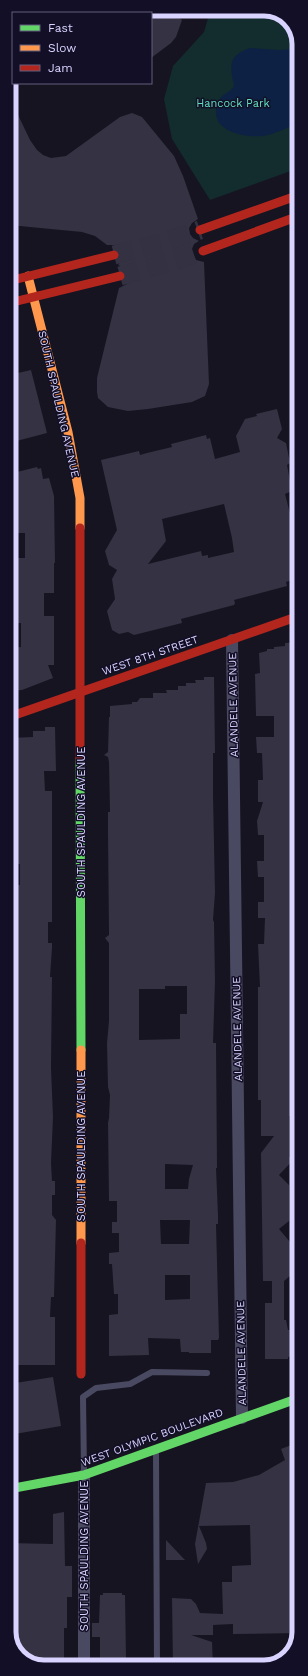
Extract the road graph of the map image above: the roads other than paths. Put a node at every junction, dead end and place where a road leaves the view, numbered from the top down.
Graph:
1 (292, 197) edge
2 (292, 219) edge
3 (200, 230) tunnel mouth
4 (203, 251) tunnel mouth
5 (114, 255) tunnel mouth
6 (28, 276) junction
7 (120, 276) tunnel mouth
8 (16, 279) edge
9 (33, 297) junction
10 (16, 301) edge
11 (292, 619) edge
12 (232, 640) junction
13 (81, 692) junction
14 (16, 715) edge
15 (207, 1373) dead end
16 (81, 1374) dead end
17 (292, 1400) edge
18 (242, 1418) junction
19 (156, 1449) junction
20 (84, 1475) junction
21 (16, 1488) edge
22 (84, 1660) edge
23 (157, 1660) edge

1 - 3 street
2 - 4 street
5 - 6 street
6 - 8 street
6 - 9 street, SOUTH SPAULDING AVENUE
7 - 9 street
9 - 10 street
9 - 13 street, SOUTH SPAULDING AVENUE
11 - 12 street, WEST 8TH STREET
12 - 13 street, WEST 8TH STREET
12 - 18 street, ALANDELE AVENUE
13 - 14 street, WEST 8TH STREET
13 - 16 street, SOUTH SPAULDING AVENUE
15 - 20 lane, SOUTH SPAULDING AVENUE
17 - 18 street, WEST OLYMPIC BOULEVARD
18 - 19 street, WEST OLYMPIC BOULEVARD
19 - 20 street, WEST OLYMPIC BOULEVARD
19 - 23 lane
20 - 21 street, WEST OLYMPIC BOULEVARD
20 - 22 street, SOUTH SPAULDING AVENUE

